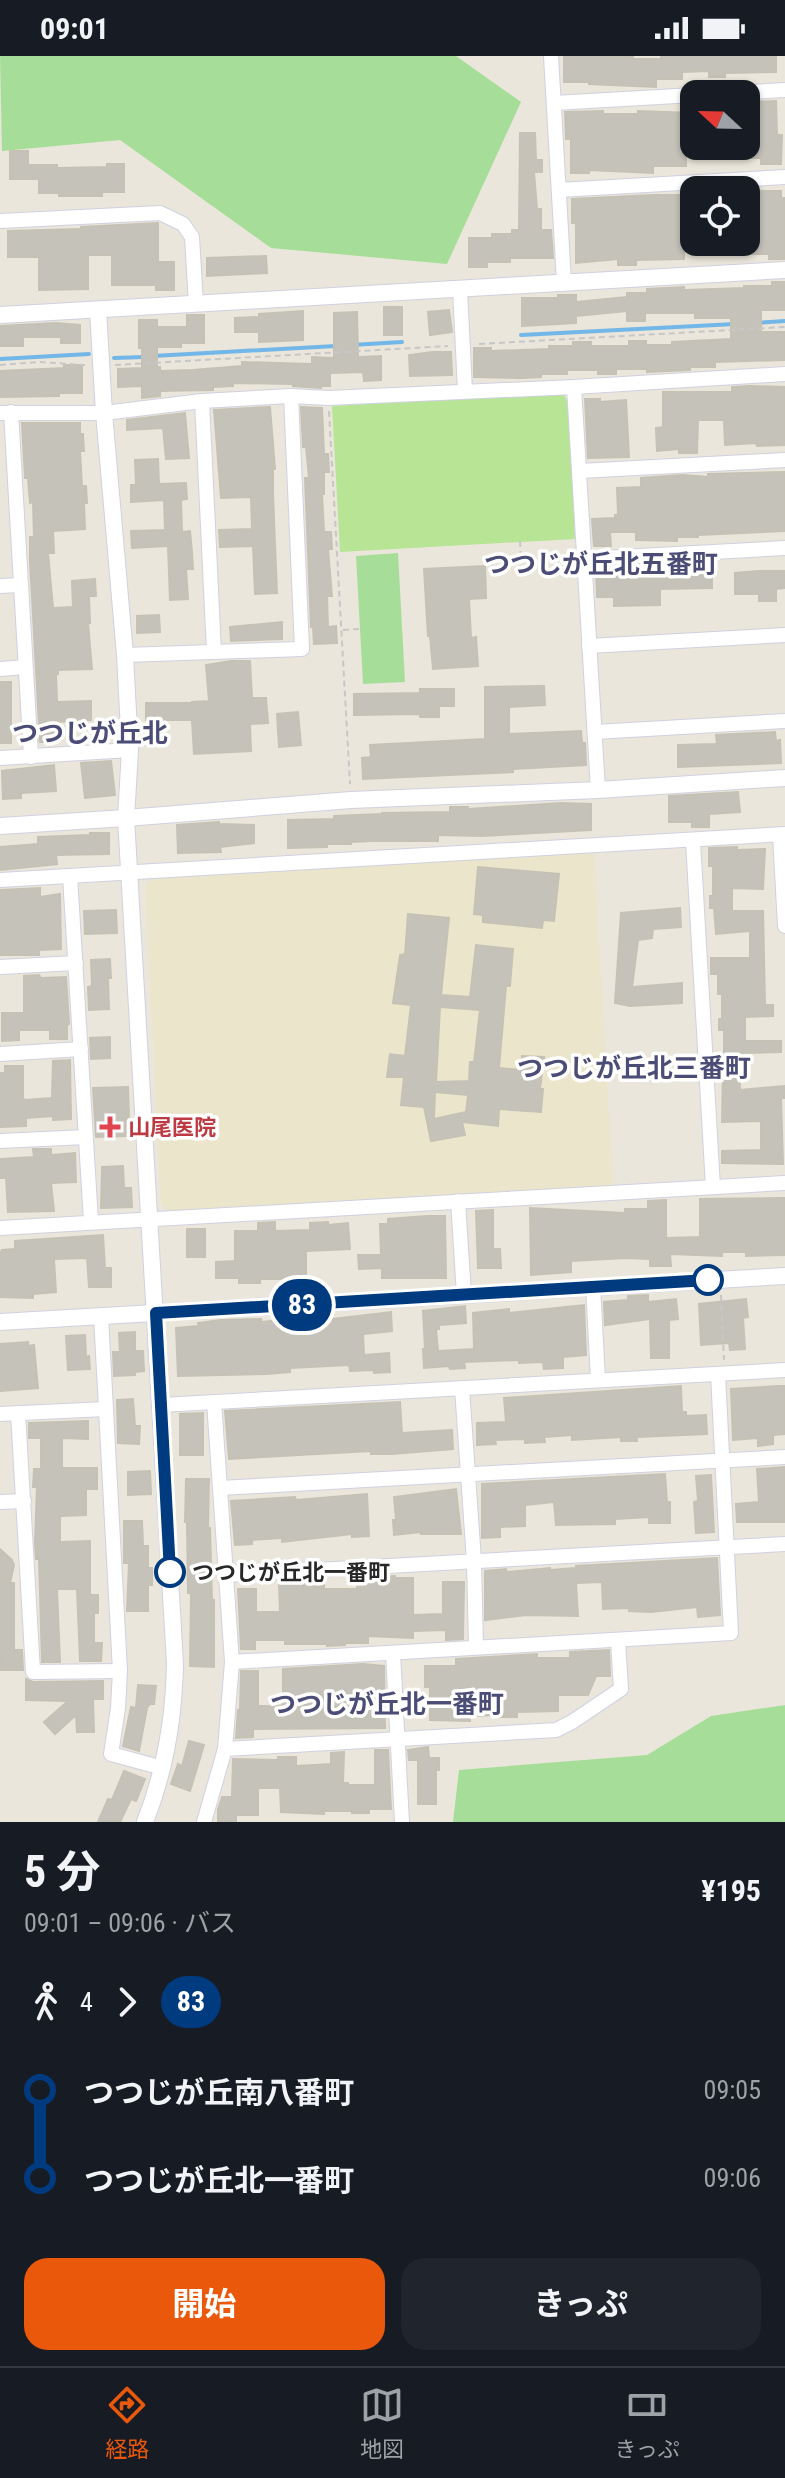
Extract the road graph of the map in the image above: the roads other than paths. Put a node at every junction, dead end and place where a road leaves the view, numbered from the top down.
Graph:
1 (551, 56) edge
2 (785, 90) edge
3 (760, 91) edge
4 (680, 96) edge
5 (554, 103) junction
6 (785, 177) edge
7 (559, 190) junction
8 (0, 221) edge
9 (785, 270) edge
10 (564, 282) junction
11 (460, 289) junction
12 (196, 304) junction
13 (98, 310) junction
14 (0, 315) edge
15 (785, 374) edge
16 (574, 387) junction
17 (465, 391) junction
18 (291, 396) junction
19 (202, 401) junction
20 (6, 413) edge
21 (104, 413) junction
22 (785, 460) edge
23 (580, 471) junction
24 (16, 494) junction
25 (0, 495) edge
26 (785, 548) edge
27 (584, 559) junction
28 (20, 585) junction
29 (0, 586) edge
30 (785, 635) edge
31 (589, 646) junction
32 (214, 652) junction
33 (125, 655) junction
34 (25, 667) junction
35 (0, 669) edge
36 (785, 721) edge
37 (595, 732) junction
38 (130, 750) junction
39 (31, 757) junction
40 (0, 758) edge
41 (785, 778) edge
42 (598, 790) junction
43 (126, 818) junction
44 (0, 826) edge
45 (782, 834) edge
46 (693, 841) junction
47 (129, 872) junction
48 (70, 876) junction
49 (0, 880) edge
50 (785, 926) edge
51 (76, 963) junction
52 (0, 967) edge
53 (81, 1049) junction
54 (0, 1054) edge
55 (86, 1137) junction
56 (0, 1141) edge
57 (785, 1183) edge
58 (713, 1187) junction
59 (458, 1201) junction
60 (149, 1221) junction
61 (91, 1222) junction
62 (0, 1228) edge
63 (785, 1276) edge
64 (593, 1286) junction
65 (464, 1295) junction
66 (156, 1313) junction
67 (101, 1316) junction
68 (0, 1322) edge
69 (785, 1370) edge
70 (721, 1374) junction
71 (598, 1379) junction
72 (462, 1388) junction
73 (214, 1402) junction
74 (161, 1405) junction
75 (106, 1409) junction
76 (18, 1413) junction
77 (0, 1414) edge
78 (785, 1457) edge
79 (722, 1461) junction
80 (469, 1474) junction
81 (220, 1488) junction
82 (24, 1501) junction
83 (0, 1502) edge
84 (785, 1544) edge
85 (727, 1547) junction
86 (474, 1561) junction
87 (226, 1575) junction
88 (618, 1641) junction
89 (476, 1647) junction
90 (393, 1653) junction
91 (232, 1662) junction
92 (120, 1671) junction
93 (399, 1740) junction
94 (225, 1749) junction
95 (163, 1768) junction
96 (150, 1820) edge
97 (204, 1822) edge
98 (402, 1822) edge

1 - 5 street
2 - 3 street
4 - 5 street
5 - 7 street
6 - 7 street
7 - 10 street
8 - 12 street
9 - 10 street
10 - 11 street
11 - 12 street
11 - 17 street
12 - 13 street
13 - 14 street
13 - 21 street
15 - 16 street
16 - 17 street
16 - 23 street
17 - 18 street
18 - 19 street
18 - 32 street
19 - 21 street
19 - 32 street
20 - 21 street
20 - 24 street
21 - 33 street
22 - 23 street
23 - 27 street
24 - 25 street
24 - 28 street
26 - 27 street
27 - 31 street
28 - 29 street
28 - 34 street
30 - 31 street
31 - 37 street
32 - 33 street
33 - 38 street
34 - 35 street
34 - 39 street
36 - 37 street
37 - 42 street
38 - 39 street
38 - 43 street
39 - 40 street
41 - 42 street
42 - 43 street
43 - 44 street
43 - 47 street
45 - 46 street
45 - 50 street
46 - 47 street
46 - 58 street
47 - 48 street
47 - 60 street
48 - 49 street
48 - 51 street
51 - 52 street
51 - 53 street
53 - 54 street
53 - 55 street
55 - 56 street
55 - 61 street
57 - 58 street
58 - 59 street
59 - 60 street
59 - 65 street
60 - 61 street
60 - 66 street
61 - 62 street
63 - 64 street
64 - 65 street
64 - 71 street
65 - 66 street
66 - 67 street
66 - 74 street
67 - 68 street
67 - 75 street
69 - 70 street
70 - 71 street
70 - 79 street
71 - 72 street
72 - 73 street
72 - 80 street
73 - 74 street
73 - 81 street
74 - 95 street
75 - 76 street
75 - 92 street
76 - 77 street
76 - 82 street
78 - 79 street
79 - 80 street
79 - 85 street
80 - 81 street
80 - 86 street
81 - 87 street
82 - 83 street
82 - 92 street
84 - 85 street
85 - 86 street
85 - 88 street
86 - 87 street
86 - 89 street
87 - 91 street
88 - 89 street
88 - 93 street
89 - 90 street
90 - 91 street
90 - 93 street
91 - 94 street
92 - 95 street
93 - 94 street
93 - 98 street
94 - 97 street
95 - 96 street

